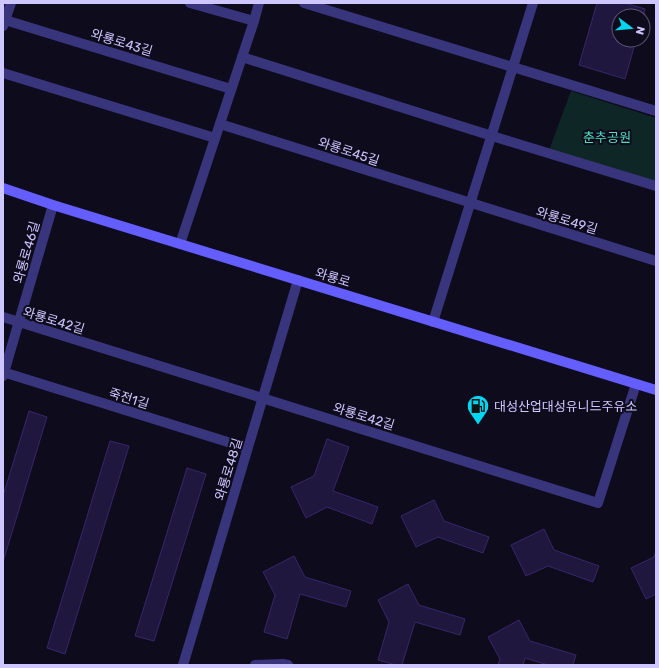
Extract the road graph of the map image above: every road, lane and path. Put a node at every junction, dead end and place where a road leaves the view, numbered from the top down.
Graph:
1 (11, 3) edge
2 (190, 3) edge
3 (259, 3) edge
4 (304, 3) edge
5 (533, 3) edge
6 (254, 21) junction
7 (4, 23) edge
8 (242, 57) junction
9 (513, 67) junction
10 (3, 73) edge
11 (231, 89) junction
12 (656, 110) edge
13 (220, 124) junction
14 (492, 136) junction
15 (215, 138) junction
16 (656, 186) edge
17 (3, 188) edge
18 (471, 204) junction
19 (53, 205) junction
20 (180, 244) junction
21 (656, 261) edge
22 (298, 280) junction
23 (3, 317) edge
24 (19, 322) junction
25 (433, 322) junction
26 (3, 373) edge
27 (636, 384) junction
28 (656, 390) edge
29 (262, 398) junction
30 (247, 448) junction
31 (183, 665) edge
32 (255, 665) edge
33 (288, 665) edge

1 - 7 street, 와룡로43길
2 - 6 street
3 - 6 street
4 - 9 street
5 - 9 street
6 - 8 street
7 - 11 street, 와룡로43길
8 - 11 street
8 - 14 street
9 - 12 street
9 - 14 street
10 - 15 street
11 - 13 street
13 - 15 street
13 - 18 street, 와룡로45길
14 - 16 street
14 - 18 street
15 - 20 street
17 - 19 main road, 와룡로
18 - 21 street, 와룡로49길
18 - 25 street
19 - 20 main road, 와룡로
19 - 24 street, 와룡로46길
20 - 22 main road, 와룡로
22 - 25 main road, 와룡로
22 - 29 street, 와룡로48길
23 - 24 street, 와룡로42길
24 - 26 street, 와룡로46길
24 - 29 street, 와룡로42길
25 - 27 main road, 와룡로
26 - 30 street, 죽전1길
27 - 28 main road, 와룡로
27 - 29 street, 와룡로42길
29 - 30 street, 와룡로48길
30 - 31 street, 와룡로48길
32 - 33 street

